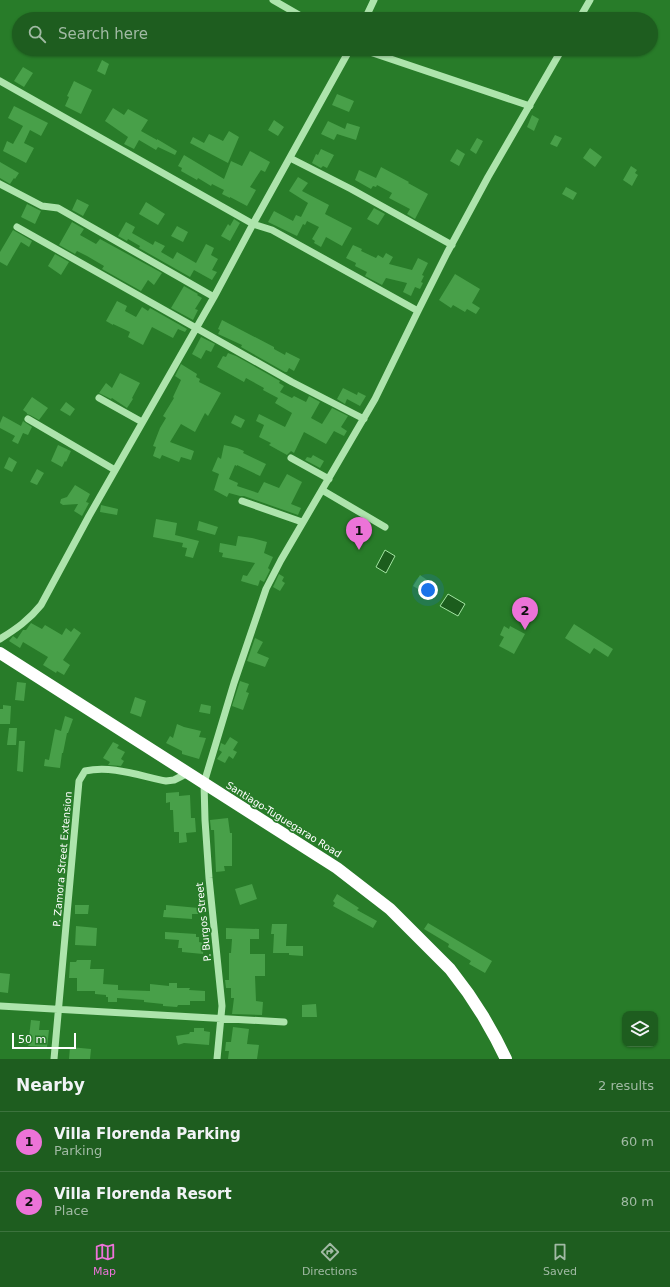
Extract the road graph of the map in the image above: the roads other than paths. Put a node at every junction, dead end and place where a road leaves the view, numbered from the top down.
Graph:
1 (273, 0) edge
2 (374, 0) edge
3 (590, 0) edge
4 (294, 12) edge
5 (368, 12) edge
6 (583, 12) edge
7 (346, 56) edge
8 (382, 56) edge
9 (558, 56) edge
10 (0, 81) edge
11 (530, 106) junction
12 (290, 158) junction
13 (0, 184) edge
14 (253, 224) junction
15 (17, 227) dead end
16 (452, 245) junction
17 (214, 297) junction
18 (418, 311) junction
19 (196, 328) junction
20 (99, 398) dead end
21 (28, 419) dead end
22 (364, 419) junction
23 (142, 422) junction
24 (291, 458) dead end
25 (115, 470) junction
26 (329, 479) junction
27 (322, 490) junction
28 (242, 501) dead end
29 (302, 522) junction
30 (386, 527) dead end
31 (0, 640) edge
32 (0, 653) edge
33 (188, 773) junction
34 (204, 783) junction
35 (0, 1006) edge
36 (59, 1009) junction
37 (221, 1019) junction
38 (284, 1022) dead end
39 (54, 1059) edge
40 (217, 1059) edge
41 (506, 1059) edge

1 - 4 street
2 - 5 street
3 - 6 street
7 - 12 street
8 - 11 street
9 - 11 street, P. Burgos Street
10 - 14 street
11 - 16 street, P. Burgos Street
12 - 14 street
12 - 16 street
13 - 17 street
14 - 17 street
14 - 18 street
15 - 19 street
16 - 18 street, P. Burgos Street
17 - 19 street
18 - 22 street, P. Burgos Street
19 - 22 street
19 - 23 street
20 - 23 street
21 - 25 street
22 - 26 street, P. Burgos Street
23 - 25 street
24 - 26 street
25 - 31 street
26 - 27 street, P. Burgos Street
27 - 29 street, P. Burgos Street
27 - 30 street
28 - 29 street
29 - 34 street, P. Burgos Street
32 - 33 highway, Santiago-Tuguegarao Road
33 - 34 highway, Santiago-Tuguegarao Road
33 - 36 street, P. Zamora Street Extension
34 - 37 street, P. Burgos Street
34 - 41 highway, Santiago-Tuguegarao Road
35 - 36 street
36 - 37 street
36 - 39 street, P. Zamora Street Extension
37 - 38 street
37 - 40 street, P. Burgos Street

